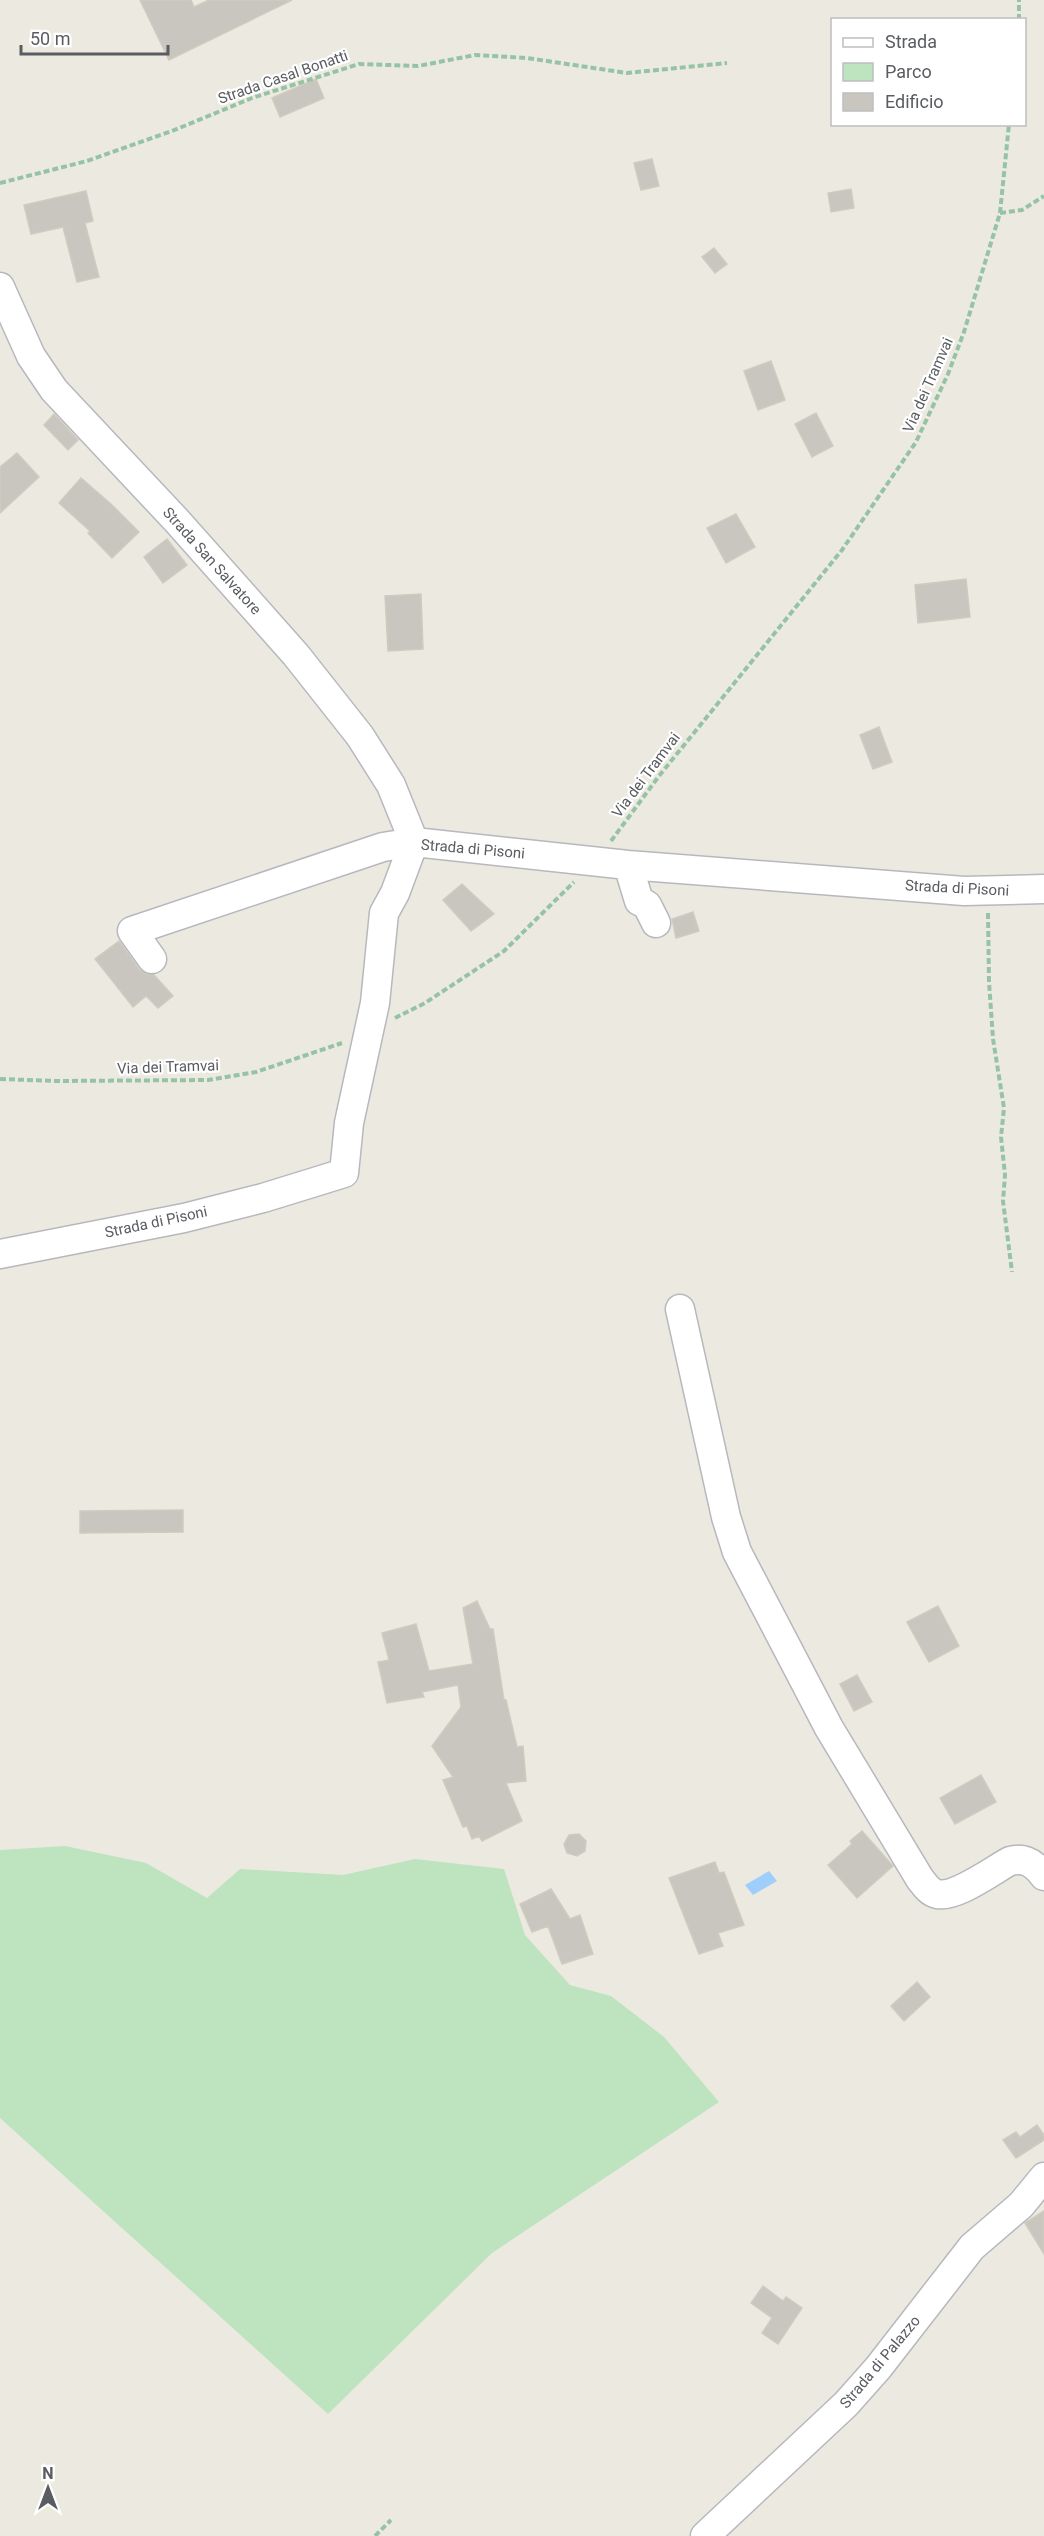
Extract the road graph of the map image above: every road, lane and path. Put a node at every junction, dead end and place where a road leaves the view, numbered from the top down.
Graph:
1 (1019, 0) edge
2 (1019, 18) edge
3 (727, 63) dead end
4 (1009, 126) edge
5 (0, 183) edge
6 (1044, 196) edge
7 (1000, 213) junction
8 (0, 287) edge
9 (414, 843) junction
10 (597, 860) junction
11 (628, 865) junction
12 (1044, 890) edge
13 (985, 891) junction
14 (656, 923) dead end
15 (152, 958) dead end
16 (368, 1035) junction
17 (0, 1079) edge
18 (0, 1254) edge
19 (1012, 1272) dead end
20 (680, 1309) dead end
21 (1044, 1876) edge
22 (1044, 2177) edge
23 (391, 2520) dead end
24 (375, 2536) edge
25 (705, 2536) edge

1 - 2 path
3 - 5 path, Strada Casal Bonatti
4 - 7 path, Via dei Tramvai
6 - 7 path
7 - 10 path, Via dei Tramvai
8 - 9 street, Strada San Salvatore
9 - 10 street, Strada di Pisoni
9 - 15 street
9 - 16 street, Strada di Pisoni
10 - 11 street, Strada di Pisoni
10 - 16 path, Via dei Tramvai
11 - 13 street, Strada di Pisoni
11 - 14 street
12 - 13 street, Strada di Pisoni
13 - 19 path
16 - 17 path, Via dei Tramvai
16 - 18 street, Strada di Pisoni
20 - 21 street
22 - 25 street, Strada di Palazzo
23 - 24 path

